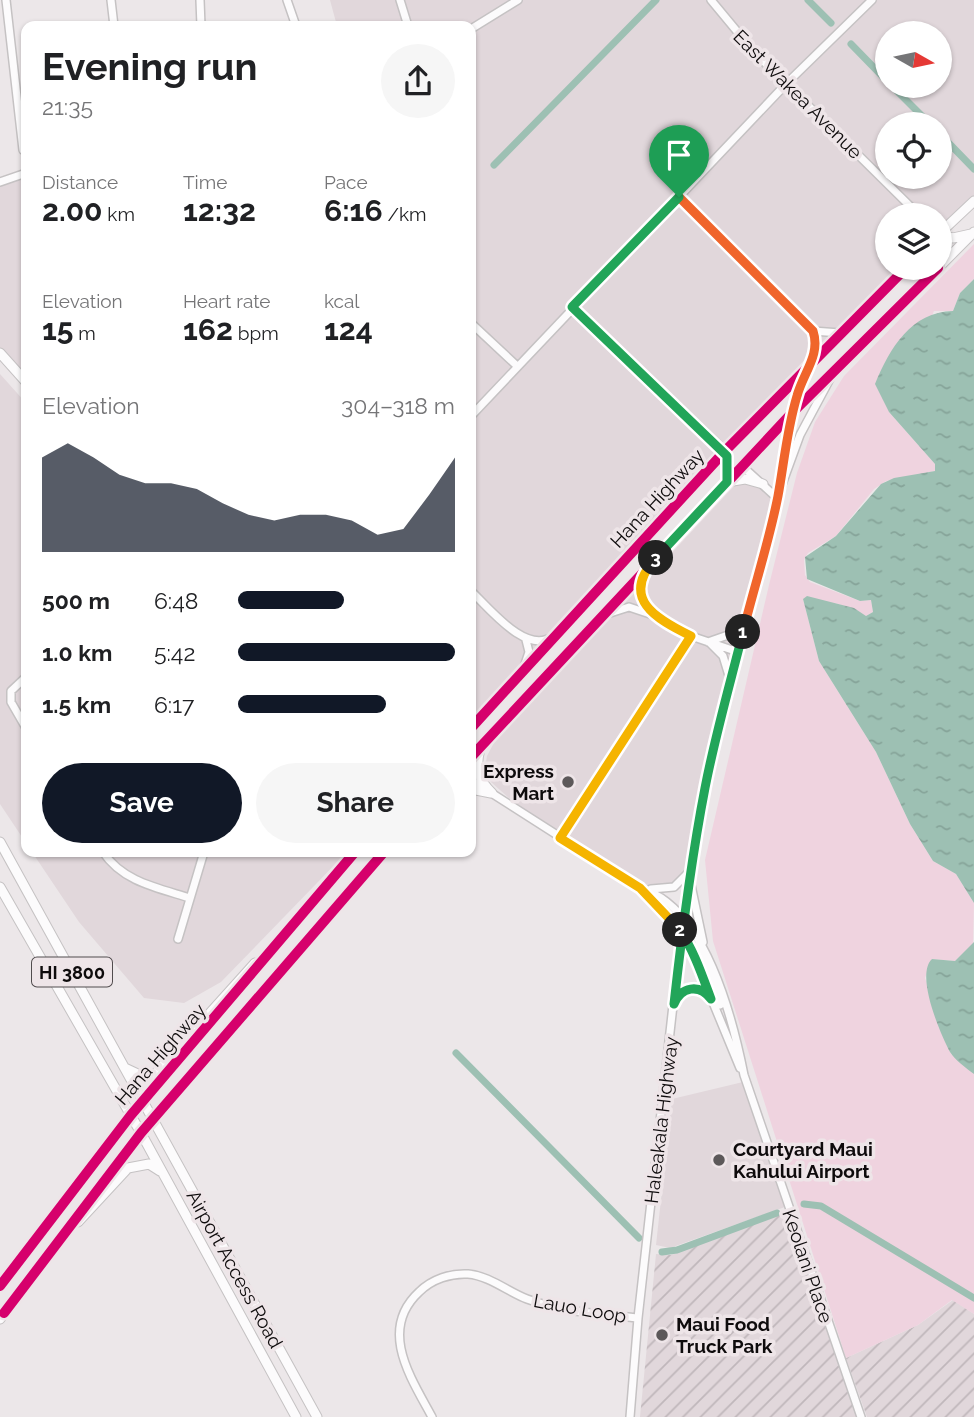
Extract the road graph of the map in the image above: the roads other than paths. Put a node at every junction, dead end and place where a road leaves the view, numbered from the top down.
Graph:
1 (6, 0) edge
2 (111, 0) edge
3 (200, 0) edge
4 (287, 0) edge
5 (400, 0) edge
6 (519, 0) edge
7 (710, 0) edge
8 (872, 0) edge
9 (113, 21) edge
10 (201, 21) edge
11 (294, 21) edge
12 (406, 21) edge
13 (476, 26) edge
14 (787, 83) junction
15 (21, 96) edge
16 (21, 175) edge
17 (0, 182) edge
18 (679, 197) junction
19 (974, 201) edge
20 (907, 203) edge
21 (952, 223) edge
22 (973, 233) edge
23 (952, 238) edge
24 (952, 253) edge
25 (894, 280) edge
26 (925, 280) edge
27 (572, 307) junction
28 (476, 328) edge
29 (813, 331) junction
30 (840, 332) junction
31 (0, 353) edge
32 (814, 359) junction
33 (516, 365) junction
34 (837, 367) junction
35 (806, 368) junction
36 (21, 376) edge
37 (476, 410) edge
38 (792, 413) junction
39 (725, 451) junction
40 (742, 466) junction
41 (727, 482) junction
42 (763, 484) junction
43 (777, 498) junction
44 (646, 568) junction
45 (476, 595) edge
46 (656, 616) junction
47 (747, 617) junction
48 (599, 619) junction
49 (553, 635) junction
50 (691, 636) junction
51 (526, 640) junction
52 (708, 642) junction
53 (738, 652) junction
54 (524, 667) junction
55 (21, 681) edge
56 (731, 683) junction
57 (21, 718) edge
58 (476, 722) edge
59 (488, 736) junction
60 (476, 751) edge
61 (476, 783) edge
62 (476, 790) edge
63 (492, 793) junction
64 (560, 838) junction
65 (0, 842) edge
66 (107, 857) edge
67 (202, 857) edge
68 (351, 857) edge
69 (380, 857) edge
70 (690, 869) junction
71 (0, 887) edge
72 (640, 888) junction
73 (190, 898) junction
74 (683, 916) junction
75 (682, 932) junction
76 (178, 939) dead end
77 (283, 939) junction
78 (685, 943) junction
79 (705, 949) junction
80 (711, 999) junction
81 (674, 1004) junction
82 (726, 1012) junction
83 (121, 1060) junction
84 (744, 1074) junction
85 (142, 1102) junction
86 (131, 1115) junction
87 (152, 1120) junction
88 (141, 1133) junction
89 (164, 1174) junction
90 (0, 1286) edge
91 (2, 1316) edge
92 (638, 1318) junction
93 (296, 1417) edge
94 (317, 1417) edge
95 (432, 1417) edge
96 (630, 1417) edge
97 (861, 1417) edge

1 - 15 street
2 - 9 street
3 - 10 street
4 - 11 street
5 - 12 street
6 - 13 street
7 - 14 street, East Wakea Avenue
8 - 14 street
14 - 18 street
14 - 20 street, East Wakea Avenue
16 - 17 street
18 - 27 street
18 - 29 street
19 - 21 main road
22 - 23 main road
22 - 24 main road
25 - 30 main road, Hana Highway
26 - 34 main road
27 - 33 street
27 - 39 street
28 - 33 street
29 - 30 street
29 - 32 street
30 - 32 main road, Hana Highway
31 - 36 main road
32 - 35 main road, Hana Highway
33 - 37 street
34 - 38 main road
34 - 43 street, Haleakala Highway
35 - 38 street, Haleakala Highway
35 - 39 main road, Hana Highway
38 - 40 main road
38 - 43 street, Haleakala Highway
39 - 40 main road
39 - 41 main road
39 - 49 main road, Hana Highway
40 - 41 main road
40 - 42 street
41 - 42 main road
41 - 44 main road
42 - 43 street
43 - 47 street, Haleakala Highway
44 - 46 street
44 - 48 main road
45 - 51 street
46 - 48 street
46 - 50 street
47 - 52 street
47 - 53 street, Haleakala Highway
48 - 59 main road
49 - 51 street
49 - 54 main road, Hana Highway
50 - 52 street
50 - 64 street
51 - 54 street
52 - 53 street
52 - 56 street
53 - 56 street, Haleakala Highway
54 - 58 main road, Hana Highway
55 - 57 street
56 - 70 street, Haleakala Highway
59 - 60 main road
59 - 63 main road
61 - 63 street
62 - 63 main road
63 - 64 street
64 - 72 street
65 - 83 main road, HI 3800
66 - 73 street
67 - 73 street
68 - 77 main road, Hana Highway
69 - 87 main road, Hana Highway
70 - 72 street
70 - 74 street, Haleakala Highway
70 - 79 street
71 - 86 main road, HI 3800
72 - 74 street, Keolani Place
72 - 75 street
73 - 76 street
74 - 75 street, Haleakala Highway
74 - 79 street, Keolani Place
75 - 78 street, Haleakala Highway
77 - 83 main road
77 - 85 main road, Hana Highway
78 - 80 street, Keolani Place
78 - 81 street, Haleakala Highway
78 - 82 street
79 - 82 street, Keolani Place
80 - 81 street
80 - 84 street, Keolani Place
81 - 92 street, Haleakala Highway
82 - 84 street, Keolani Place
83 - 85 main road, HI 3800
84 - 97 street, Keolani Place
85 - 86 main road, Hana Highway
85 - 87 main road, HI 3800
86 - 88 main road, HI 3800
86 - 90 main road, Hana Highway
87 - 88 main road, Hana Highway
87 - 94 main road, Airport Access Road / HI 3800
88 - 89 main road, Airport Access Road / HI 3800
88 - 91 main road, Hana Highway
89 - 91 main road
89 - 93 main road, Airport Access Road / HI 3800
92 - 95 street, Lauo Loop
92 - 96 street, Haleakala Highway

